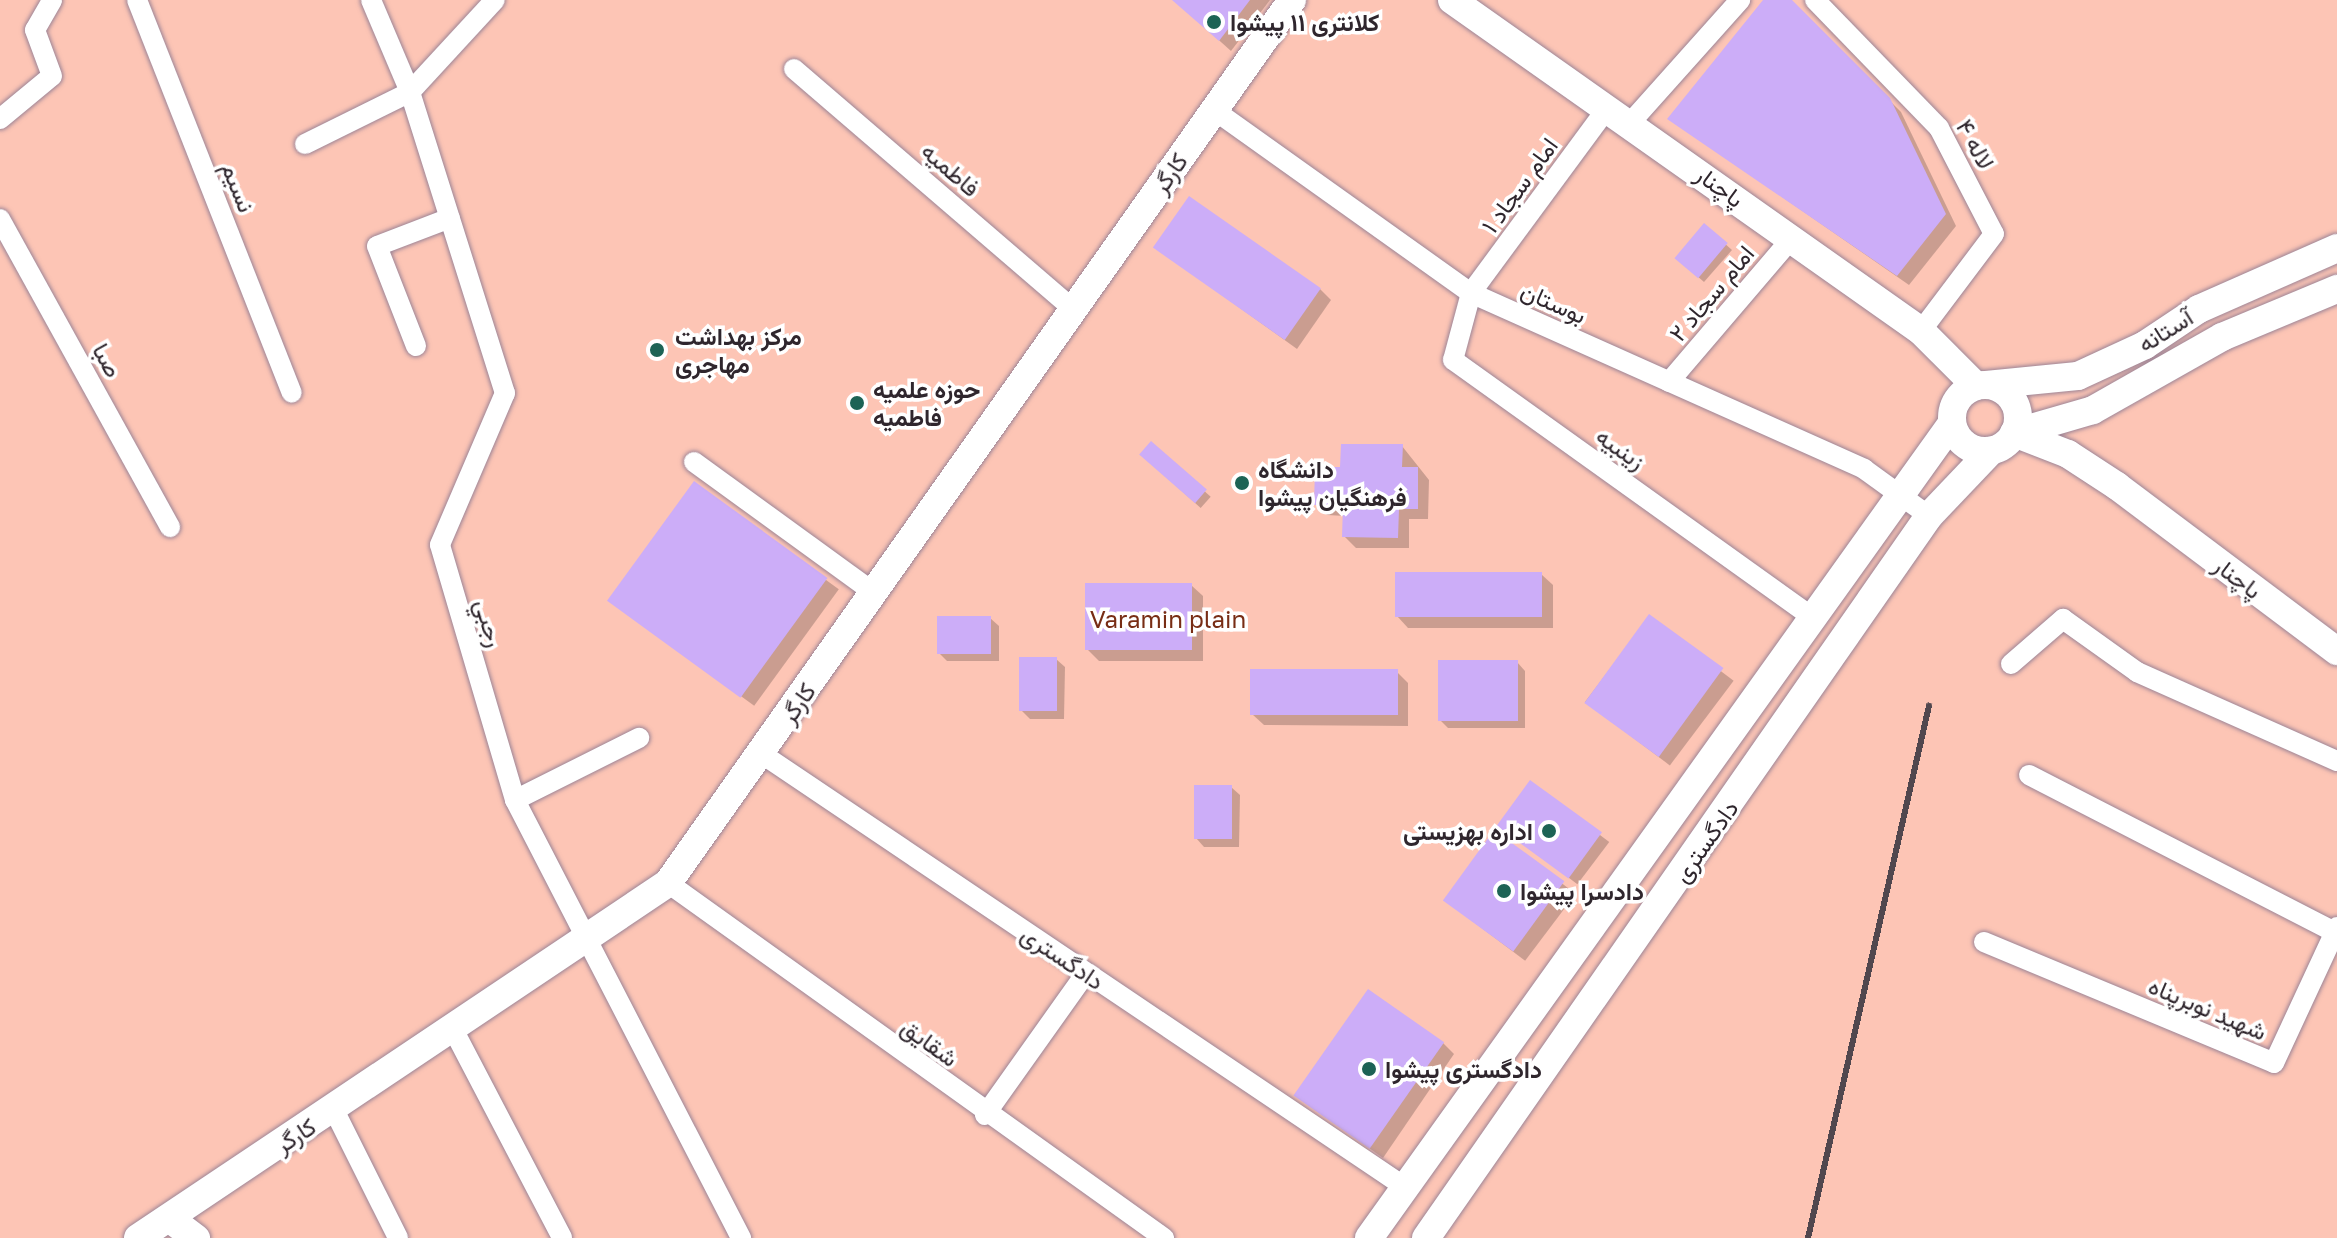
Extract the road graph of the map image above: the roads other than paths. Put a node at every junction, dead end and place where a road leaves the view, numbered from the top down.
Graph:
1 (52, 0) edge
2 (137, 0) edge
3 (371, 0) edge
4 (495, 0) edge
5 (1292, 0) edge
6 (1452, 0) edge
7 (1740, 0) edge
8 (1815, 0) edge
9 (794, 69) dead end
10 (410, 92) junction
11 (1214, 110) junction
12 (1620, 115) junction
13 (0, 119) edge
14 (305, 144) dead end
15 (450, 218) junction
16 (0, 219) edge
17 (1792, 238) junction
18 (2337, 248) edge
19 (2337, 289) edge
20 (1471, 293) junction
21 (1073, 309) junction
22 (1921, 331) junction
23 (416, 346) dead end
24 (1669, 382) junction
25 (1981, 386) junction
26 (292, 393) dead end
27 (1952, 423) junction
28 (2014, 433) junction
29 (1991, 451) junction
30 (694, 462) dead end
31 (1901, 493) junction
32 (1929, 516) junction
33 (170, 527) dead end
34 (874, 593) junction
35 (1815, 619) junction
36 (2337, 651) edge
37 (2011, 664) dead end
38 (639, 738) dead end
39 (762, 754) junction
40 (2337, 761) edge
41 (2029, 775) dead end
42 (515, 800) junction
43 (668, 883) junction
44 (2336, 930) edge
45 (1984, 942) dead end
46 (586, 945) junction
47 (1086, 973) junction
48 (454, 1031) junction
49 (334, 1110) junction
50 (985, 1115) junction
51 (1405, 1187) junction
52 (169, 1218) junction
53 (138, 1238) edge
54 (196, 1238) edge
55 (398, 1238) edge
56 (562, 1238) edge
57 (741, 1238) edge
58 (1164, 1238) edge
59 (1369, 1238) edge
60 (1426, 1238) edge

1 - 13 street
2 - 26 street, نسيم
3 - 10 street, رجبي
4 - 10 street
5 - 11 main road, کارگر
6 - 12 main road, پاچنار
7 - 12 street, امام سجاد ۱
8 - 22 street, لاله ۴
9 - 21 street, فاطميه
10 - 14 street
10 - 15 street, رجبي
11 - 20 street, بوستان
11 - 21 main road, کارگر
12 - 17 main road, پاچنار
12 - 20 street, امام سجاد ۱
15 - 23 street
15 - 42 street, رجبي
16 - 33 street, صبا
17 - 22 main road, پاچنار
17 - 24 street, امام سجاد ۲
18 - 25 main road, آستانه
19 - 28 main road, آستانه
20 - 24 street, بوستان
20 - 35 street, زينبيه
21 - 34 main road, کارگر
22 - 25 main road, پاچنار
24 - 31 street, بوستان
25 - 27 main road
25 - 28 main road
27 - 29 main road
27 - 31 main road, دادگستری
28 - 29 main road
28 - 36 main road, پاچنار
29 - 32 main road, دادگستری
30 - 34 street
31 - 32 street, بوستان
31 - 35 main road, دادگستری
32 - 60 main road, دادگستری
34 - 39 main road, کارگر
35 - 51 main road, دادگستری
37 - 40 street
38 - 42 street
39 - 43 main road, کارگر
39 - 47 street, دادگستری
41 - 44 street
42 - 46 street, رجبي
43 - 46 main road, کارگر
43 - 50 street, شقايق
44 - 45 street, شهید نوبرپناه
46 - 48 main road, کارگر
46 - 57 street, رجبي
47 - 50 street
47 - 51 street, دادگستری
48 - 49 main road, کارگر
48 - 56 street
49 - 52 main road, کارگر
49 - 55 street
50 - 58 street, شقايق
51 - 59 main road, دادگستری
52 - 53 main road, کارگر
52 - 54 main road

